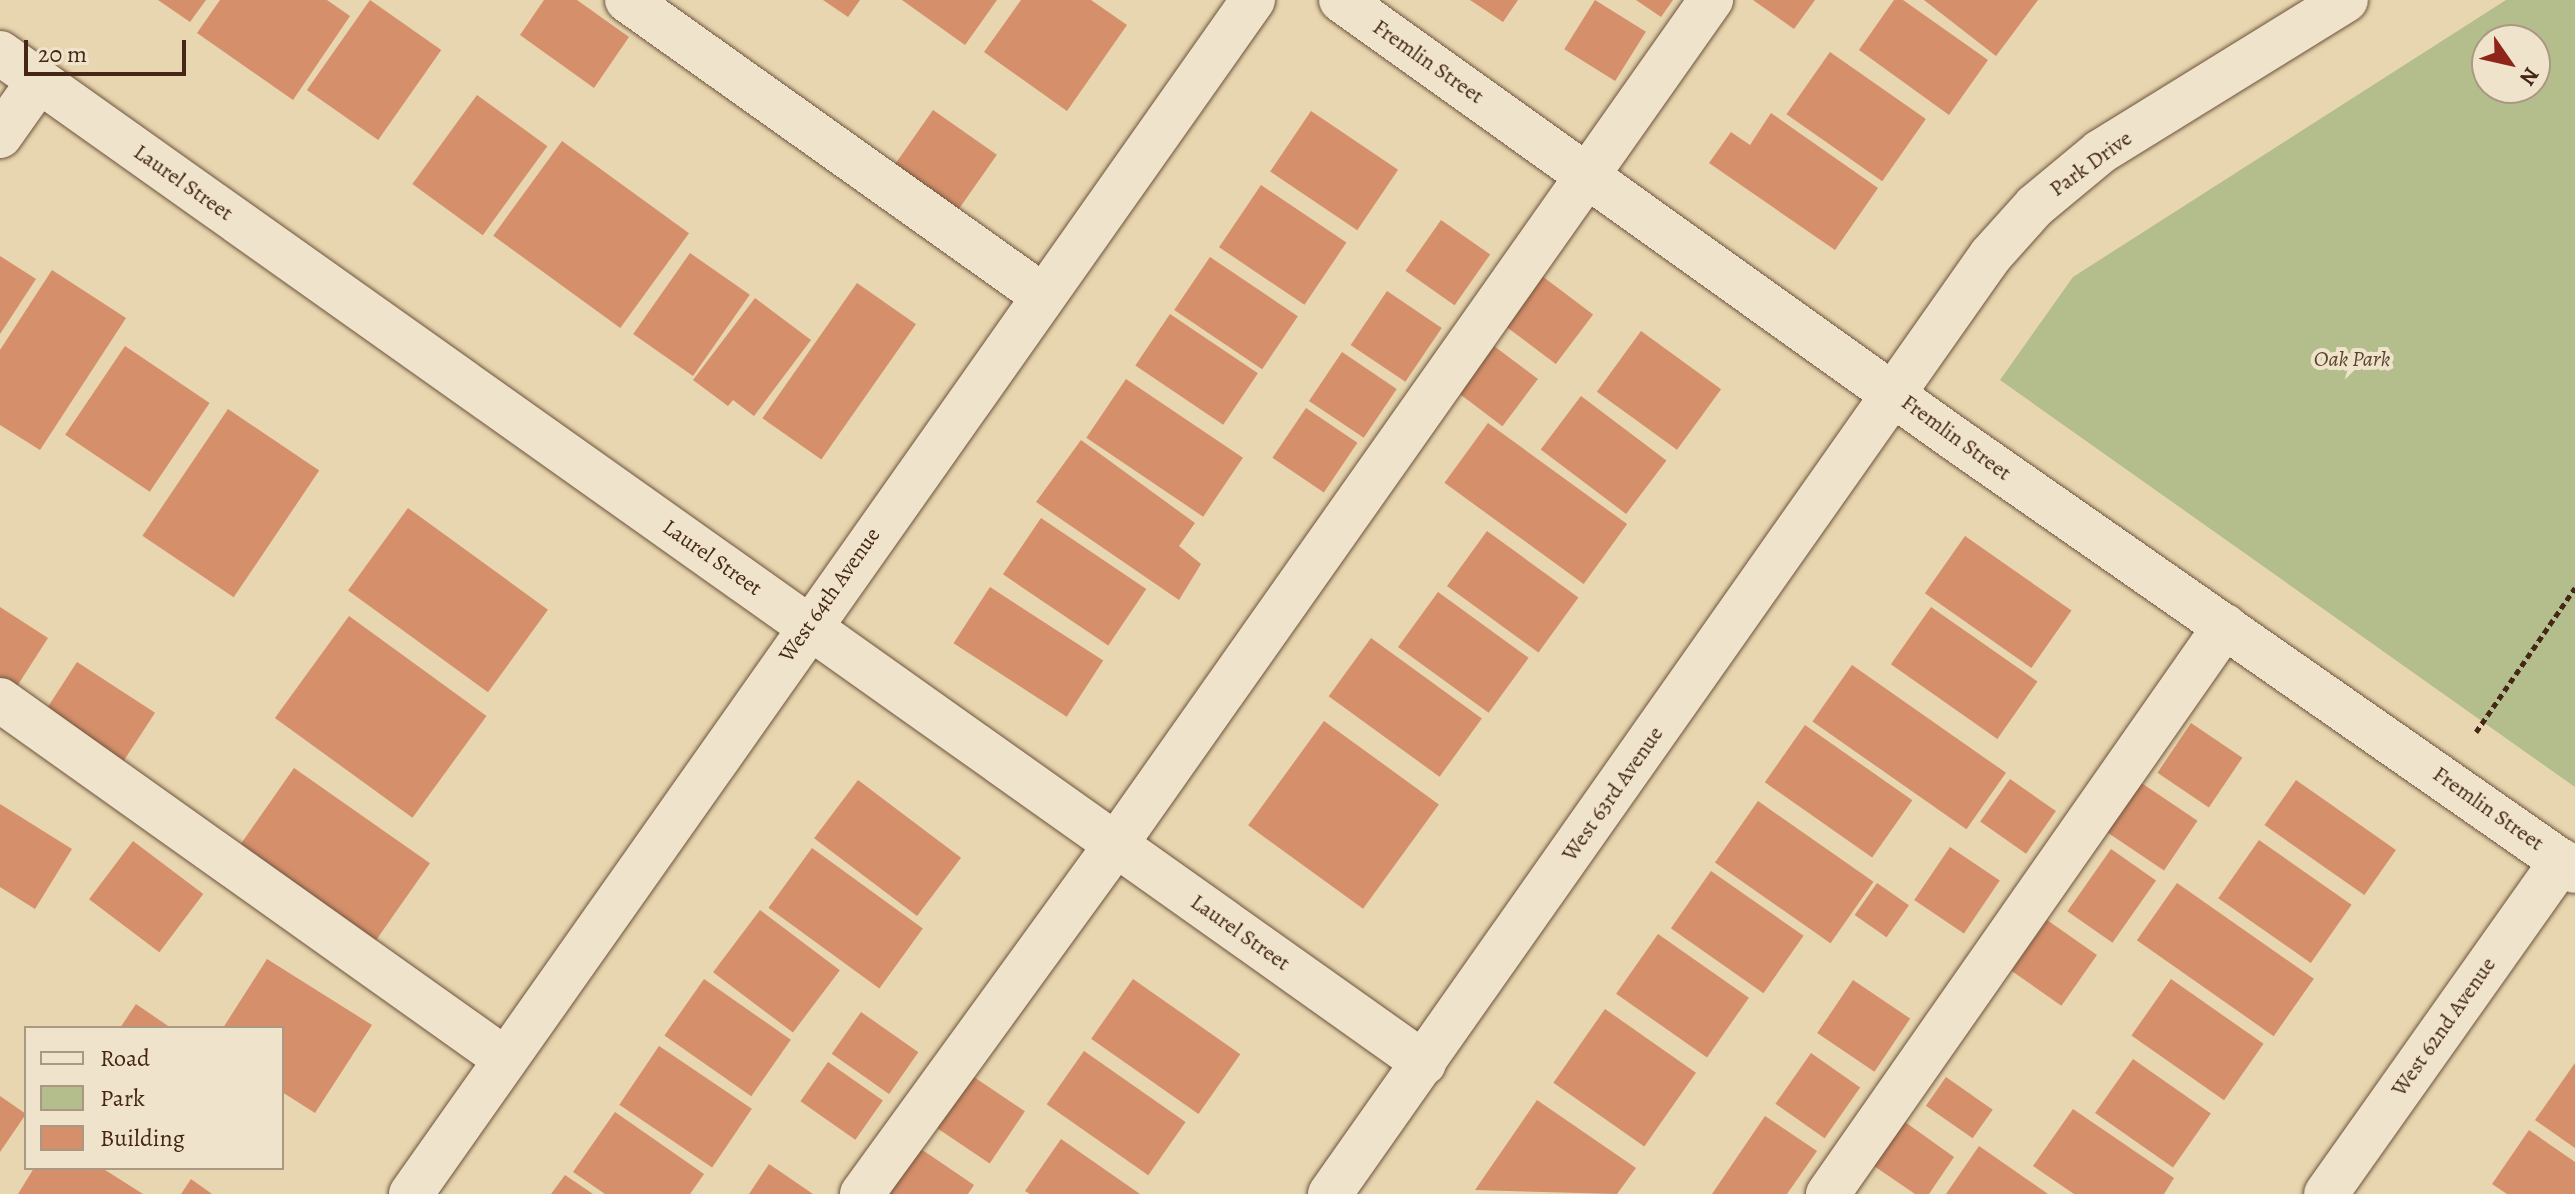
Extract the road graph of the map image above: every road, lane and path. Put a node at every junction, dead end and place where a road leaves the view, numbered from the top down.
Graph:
1 (627, 0) edge
2 (1253, 0) edge
3 (1341, 0) edge
4 (1711, 0) edge
5 (2346, 0) edge
6 (0, 53) edge
7 (39, 81) junction
8 (0, 136) edge
9 (1586, 174) junction
10 (1042, 295) junction
11 (1895, 394) junction
12 (2575, 588) edge
13 (808, 626) junction
14 (2225, 626) junction
15 (0, 700) edge
16 (2476, 732) dead end
17 (1116, 844) junction
18 (2568, 866) edge
19 (505, 1059) junction
20 (1424, 1063) junction
21 (411, 1194) edge
22 (862, 1194) edge
23 (1330, 1194) edge
24 (1828, 1194) edge
25 (2326, 1194) edge

1 - 10 street
2 - 10 street, West 64th Avenue
3 - 9 street, Fremlin Street
4 - 9 street
5 - 11 street, Park Drive
6 - 7 street, Laurel Street
7 - 8 street
7 - 13 street, Laurel Street
9 - 11 street, Fremlin Street
9 - 17 street
10 - 13 street, West 64th Avenue
11 - 14 street, Fremlin Street
11 - 20 street, West 63rd Avenue
12 - 16 path
13 - 17 street, Laurel Street
13 - 19 street, West 64th Avenue
14 - 18 street, Fremlin Street
14 - 24 street
15 - 19 street
17 - 20 street, Laurel Street
17 - 22 street
18 - 25 street, West 62nd Avenue
19 - 21 street, West 64th Avenue
20 - 23 street, West 63rd Avenue

